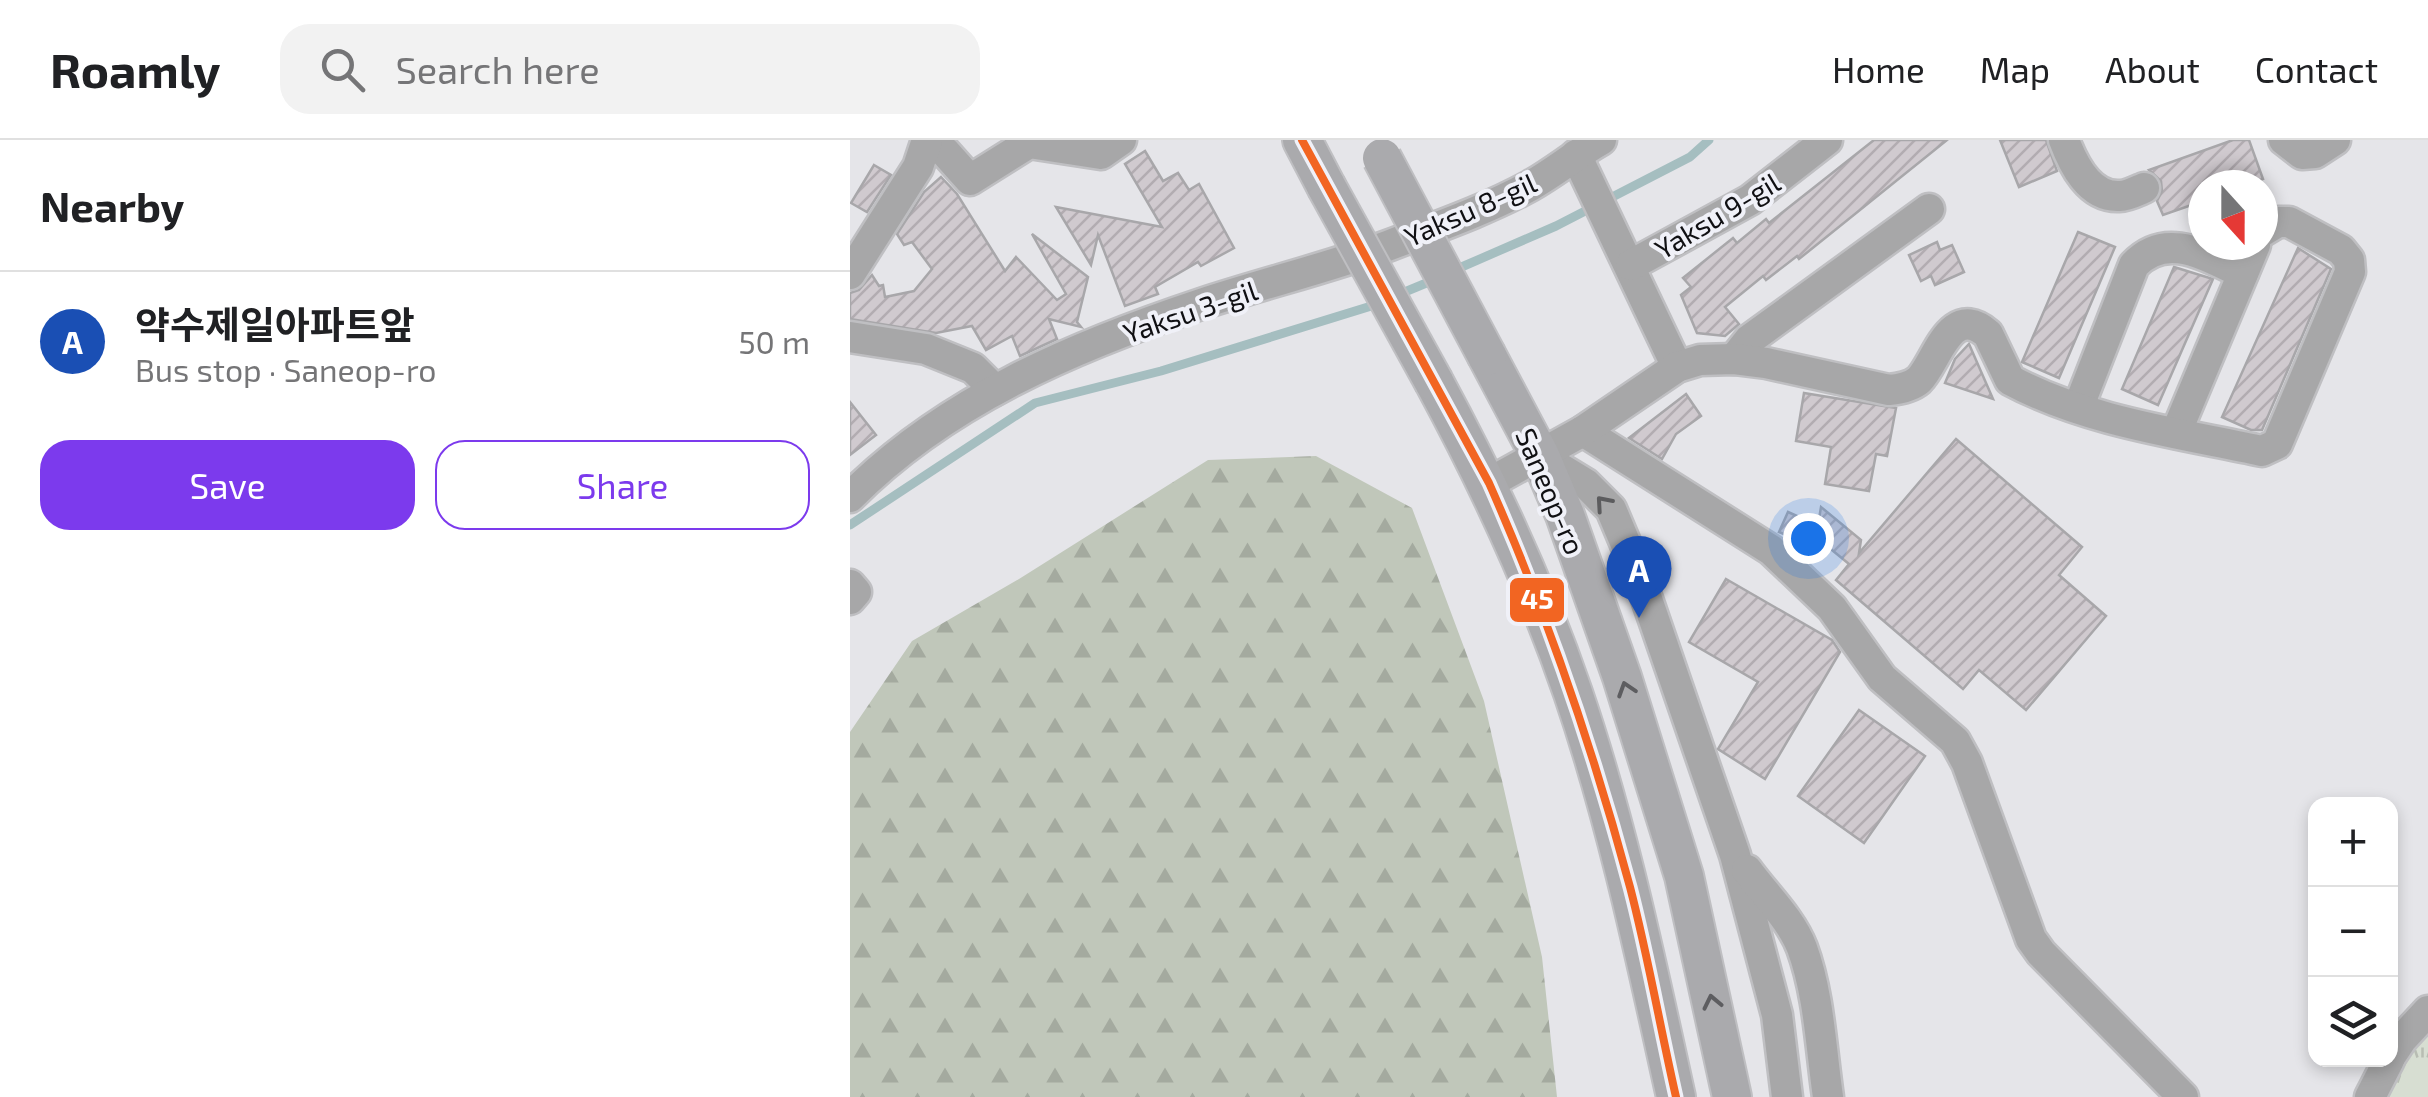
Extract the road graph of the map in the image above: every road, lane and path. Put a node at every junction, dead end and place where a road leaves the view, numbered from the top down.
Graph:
1 (1121, 140) edge
2 (1302, 140) edge
3 (1827, 140) edge
4 (2064, 140) edge
5 (2284, 140) edge
6 (2335, 140) edge
7 (927, 141) edge
8 (1377, 149) edge
9 (1587, 156) edge
10 (2144, 188) dead end
11 (1928, 209) dead end
12 (2278, 222) edge
13 (1389, 245) joint
14 (2188, 248) edge
15 (1625, 252) junction
16 (2249, 260) edge
17 (850, 274) edge
18 (850, 338) edge
19 (1734, 359) junction
20 (1677, 367) junction
21 (995, 390) junction
22 (2078, 408) junction
23 (1583, 432) junction
24 (2176, 433) junction
25 (1540, 456) junction
26 (1488, 483) junction
27 (850, 497) edge
28 (1735, 855) junction
29 (2428, 1011) edge
30 (2398, 1045) edge
31 (2385, 1067) edge
32 (1676, 1097) edge
33 (1732, 1097) edge
34 (1786, 1097) edge
35 (1828, 1097) edge
36 (2182, 1097) edge
37 (2370, 1097) edge

1 - 7 street
2 - 26 main road, Saneop-ro, bridge
3 - 15 street, Yaksu 9-gil
4 - 10 street
5 - 6 street
7 - 17 street
8 - 25 main road, Saneop-ro, bridge
9 - 13 street, Yaksu 8-gil
9 - 15 street
11 - 19 street
12 - 24 street
13 - 21 street, Yaksu 3-gil
14 - 22 street
15 - 20 street, Yaksu 9-gil
16 - 24 street
18 - 21 street
19 - 20 street
19 - 22 street
20 - 23 street
21 - 27 street, Yaksu 3-gil
22 - 24 street
23 - 25 street
23 - 36 street
25 - 26 street
28 -> 25 street
33 -> 25 main road, Saneop-ro
26 - 32 main road, Saneop-ro
28 - 34 street
28 - 35 street
29 - 30 street
31 - 37 street

